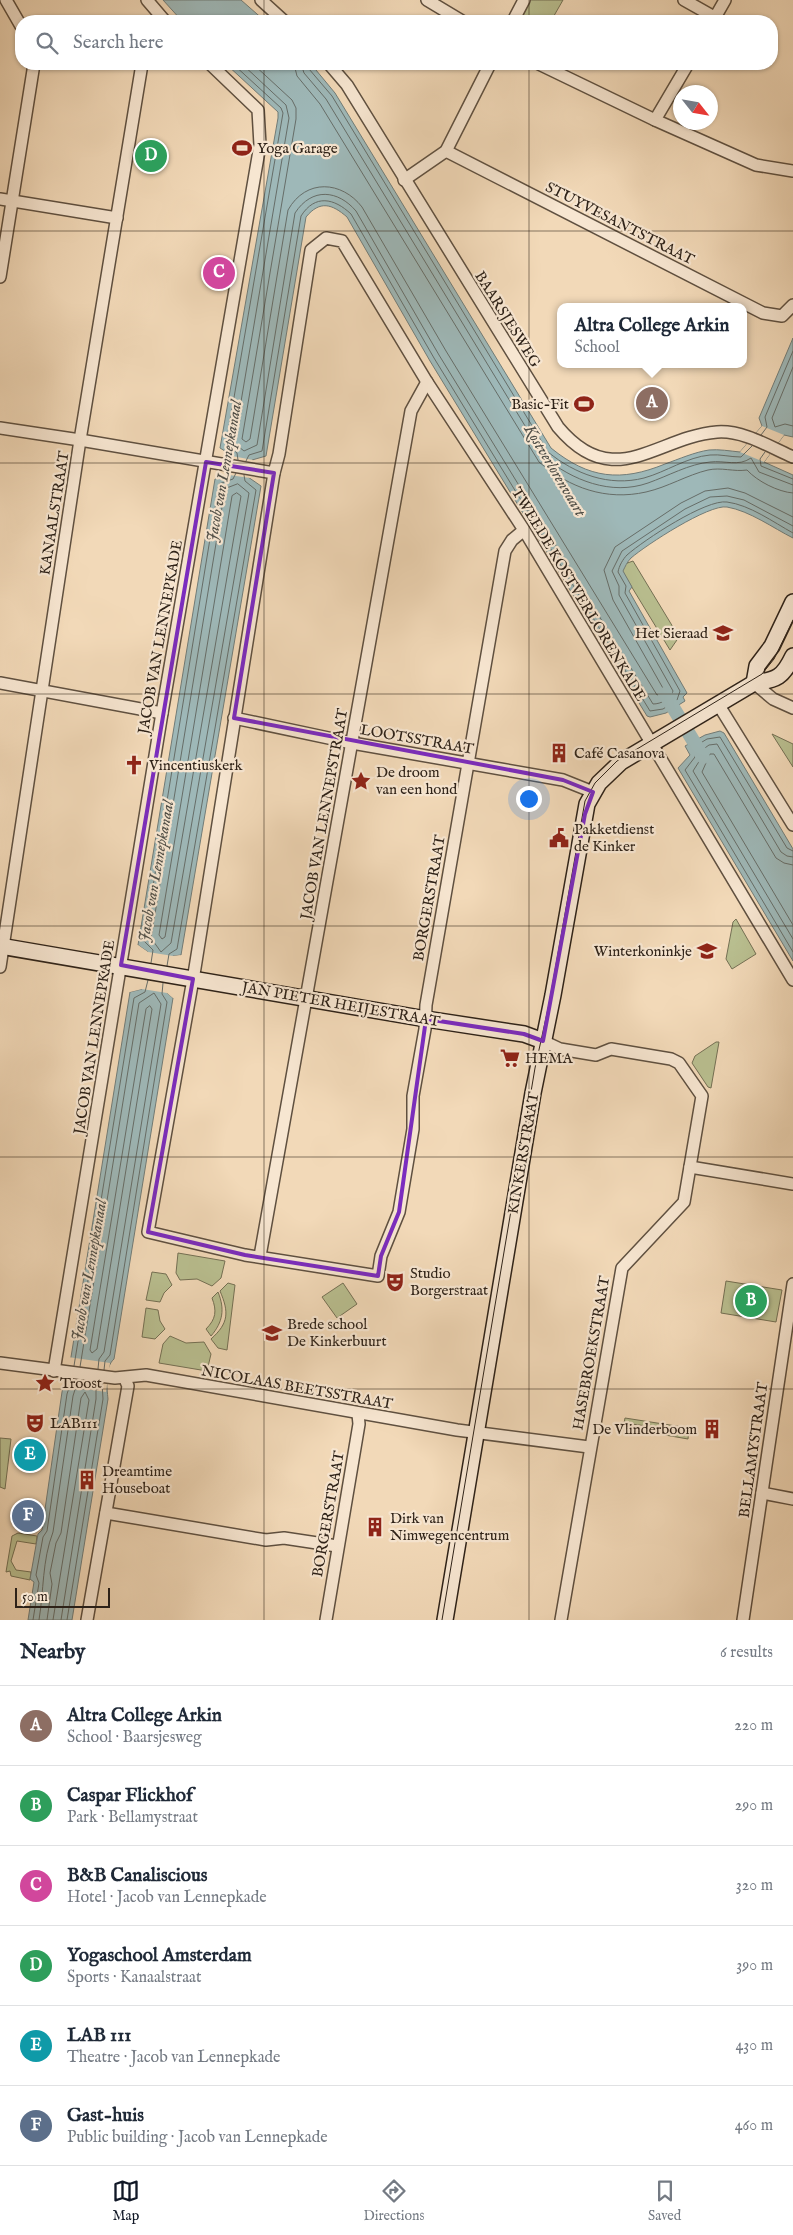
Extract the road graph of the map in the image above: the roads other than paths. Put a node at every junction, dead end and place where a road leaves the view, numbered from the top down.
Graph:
1 (6, 0) edge
2 (147, 0) edge
3 (261, 0) edge
4 (279, 0) edge
5 (428, 0) edge
6 (524, 0) edge
7 (684, 0) edge
8 (725, 0) edge
9 (270, 9) junction
10 (158, 15) edge
11 (277, 15) edge
12 (452, 15) edge
13 (515, 15) edge
14 (706, 15) edge
15 (717, 15) edge
16 (15, 16) edge
17 (33, 70) edge
18 (141, 70) edge
19 (216, 70) edge
20 (334, 70) edge
21 (487, 70) edge
22 (551, 70) edge
23 (684, 70) edge
24 (655, 120) junction
25 (446, 151) junction
26 (793, 172) edge
27 (404, 180) junction
28 (0, 199) edge
29 (12, 201) junction
30 (117, 218) junction
31 (0, 277) edge
32 (743, 303) edge
33 (747, 305) edge
34 (793, 305) edge
35 (427, 382) junction
36 (0, 428) edge
37 (80, 440) junction
38 (793, 456) edge
39 (206, 462) junction
40 (274, 473) junction
41 (524, 530) junction
42 (793, 602) edge
43 (793, 656) edge
44 (0, 683) edge
45 (754, 683) junction
46 (42, 690) junction
47 (718, 704) junction
48 (793, 708) edge
49 (162, 713) junction
50 (234, 718) junction
51 (352, 743) junction
52 (652, 743) junction
53 (468, 764) junction
54 (593, 792) junction
55 (793, 825) edge
56 (2, 946) edge
57 (127, 966) junction
58 (0, 967) edge
59 (193, 979) junction
60 (793, 980) edge
61 (305, 998) junction
62 (426, 1019) junction
63 (543, 1041) junction
64 (678, 1063) joint
65 (690, 1167) junction
66 (793, 1184) edge
67 (260, 1256) junction
68 (793, 1284) edge
69 (0, 1363) edge
70 (58, 1372) junction
71 (120, 1378) junction
72 (358, 1414) junction
73 (477, 1433) junction
74 (589, 1447) junction
75 (762, 1492) junction
76 (793, 1499) edge
77 (106, 1513) junction
78 (338, 1546) junction
79 (87, 1620) edge
80 (326, 1620) edge
81 (445, 1620) edge
82 (561, 1620) edge
83 (743, 1620) edge

1 - 16 street
2 - 10 street
3 - 9 street
4 - 9 street
5 - 12 street
6 - 13 street
7 - 14 street
8 - 15 street
9 - 11 street
17 - 29 street
18 - 30 street, KANAALSTRAAT
19 - 39 street, JACOB VAN LENNEPKADE
20 - 27 street, BAARSJESWEG
21 - 25 street
22 - 24 street
23 - 24 street
24 - 26 street
25 - 27 street
25 - 32 street, STUYVESANTSTRAAT
27 - 38 street, BAARSJESWEG
28 - 29 street
29 - 30 street
29 - 31 street
30 - 37 street, KANAALSTRAAT
33 - 34 street, STUYVESANTSTRAAT
35 - 40 street, TWEEDE KOSTVERLORENKADE
35 - 41 street, TWEEDE KOSTVERLORENKADE
35 - 51 street, JACOB VAN LENNEPSTRAAT
36 - 37 street
37 - 39 street
37 - 46 street, KANAALSTRAAT
39 - 40 street
39 - 49 street, JACOB VAN LENNEPKADE
40 - 50 street
41 - 52 street, TWEEDE KOSTVERLORENKADE
41 - 53 street, BORGERSTRAAT
42 - 45 street
43 - 45 street, KINKERSTRAAT
44 - 46 street
45 - 47 street, KINKERSTRAAT
45 - 48 street
46 - 49 street
46 - 56 street, KANAALSTRAAT
47 - 52 street, KINKERSTRAAT
47 - 55 street
49 - 57 street, JACOB VAN LENNEPKADE
50 - 51 street, LOOTSSTRAAT
50 - 59 street
51 - 53 street, LOOTSSTRAAT
51 - 61 street, JACOB VAN LENNEPSTRAAT
52 - 54 street, KINKERSTRAAT
52 - 60 street, TWEEDE KOSTVERLORENKADE
53 - 54 street, LOOTSSTRAAT
53 - 62 street, BORGERSTRAAT
54 - 63 street, KINKERSTRAAT
56 - 57 street, JAN PIETER HEIJESTRAAT
56 - 58 street, KANAALSTRAAT
57 - 59 street, JAN PIETER HEIJESTRAAT
57 - 70 street, JACOB VAN LENNEPKADE
59 - 61 street, JAN PIETER HEIJESTRAAT
59 - 67 street
61 - 62 street, JAN PIETER HEIJESTRAAT
61 - 67 street, JACOB VAN LENNEPSTRAAT
62 - 63 street, JAN PIETER HEIJESTRAAT
62 - 67 street, BORGERSTRAAT
63 - 64 street, JAN PIETER HEIJESTRAAT
63 - 73 street, KINKERSTRAAT
64 - 65 street, HASEBROEKSTRAAT
65 - 66 street
65 - 74 street, HASEBROEKSTRAAT
68 - 75 street, BELLAMYSTRAAT
69 - 70 street, NICOLAAS BEETSSTRAAT
70 - 71 street, NICOLAAS BEETSSTRAAT
71 - 72 street, NICOLAAS BEETSSTRAAT
71 - 77 street
72 - 73 street, NICOLAAS BEETSSTRAAT
72 - 78 street, BORGERSTRAAT
73 - 74 street, NICOLAAS BEETSSTRAAT
73 - 81 street, KINKERSTRAAT
74 - 82 street, HASEBROEKSTRAAT
75 - 76 street
75 - 83 street, BELLAMYSTRAAT
77 - 78 street
77 - 79 street
78 - 80 street, BORGERSTRAAT

